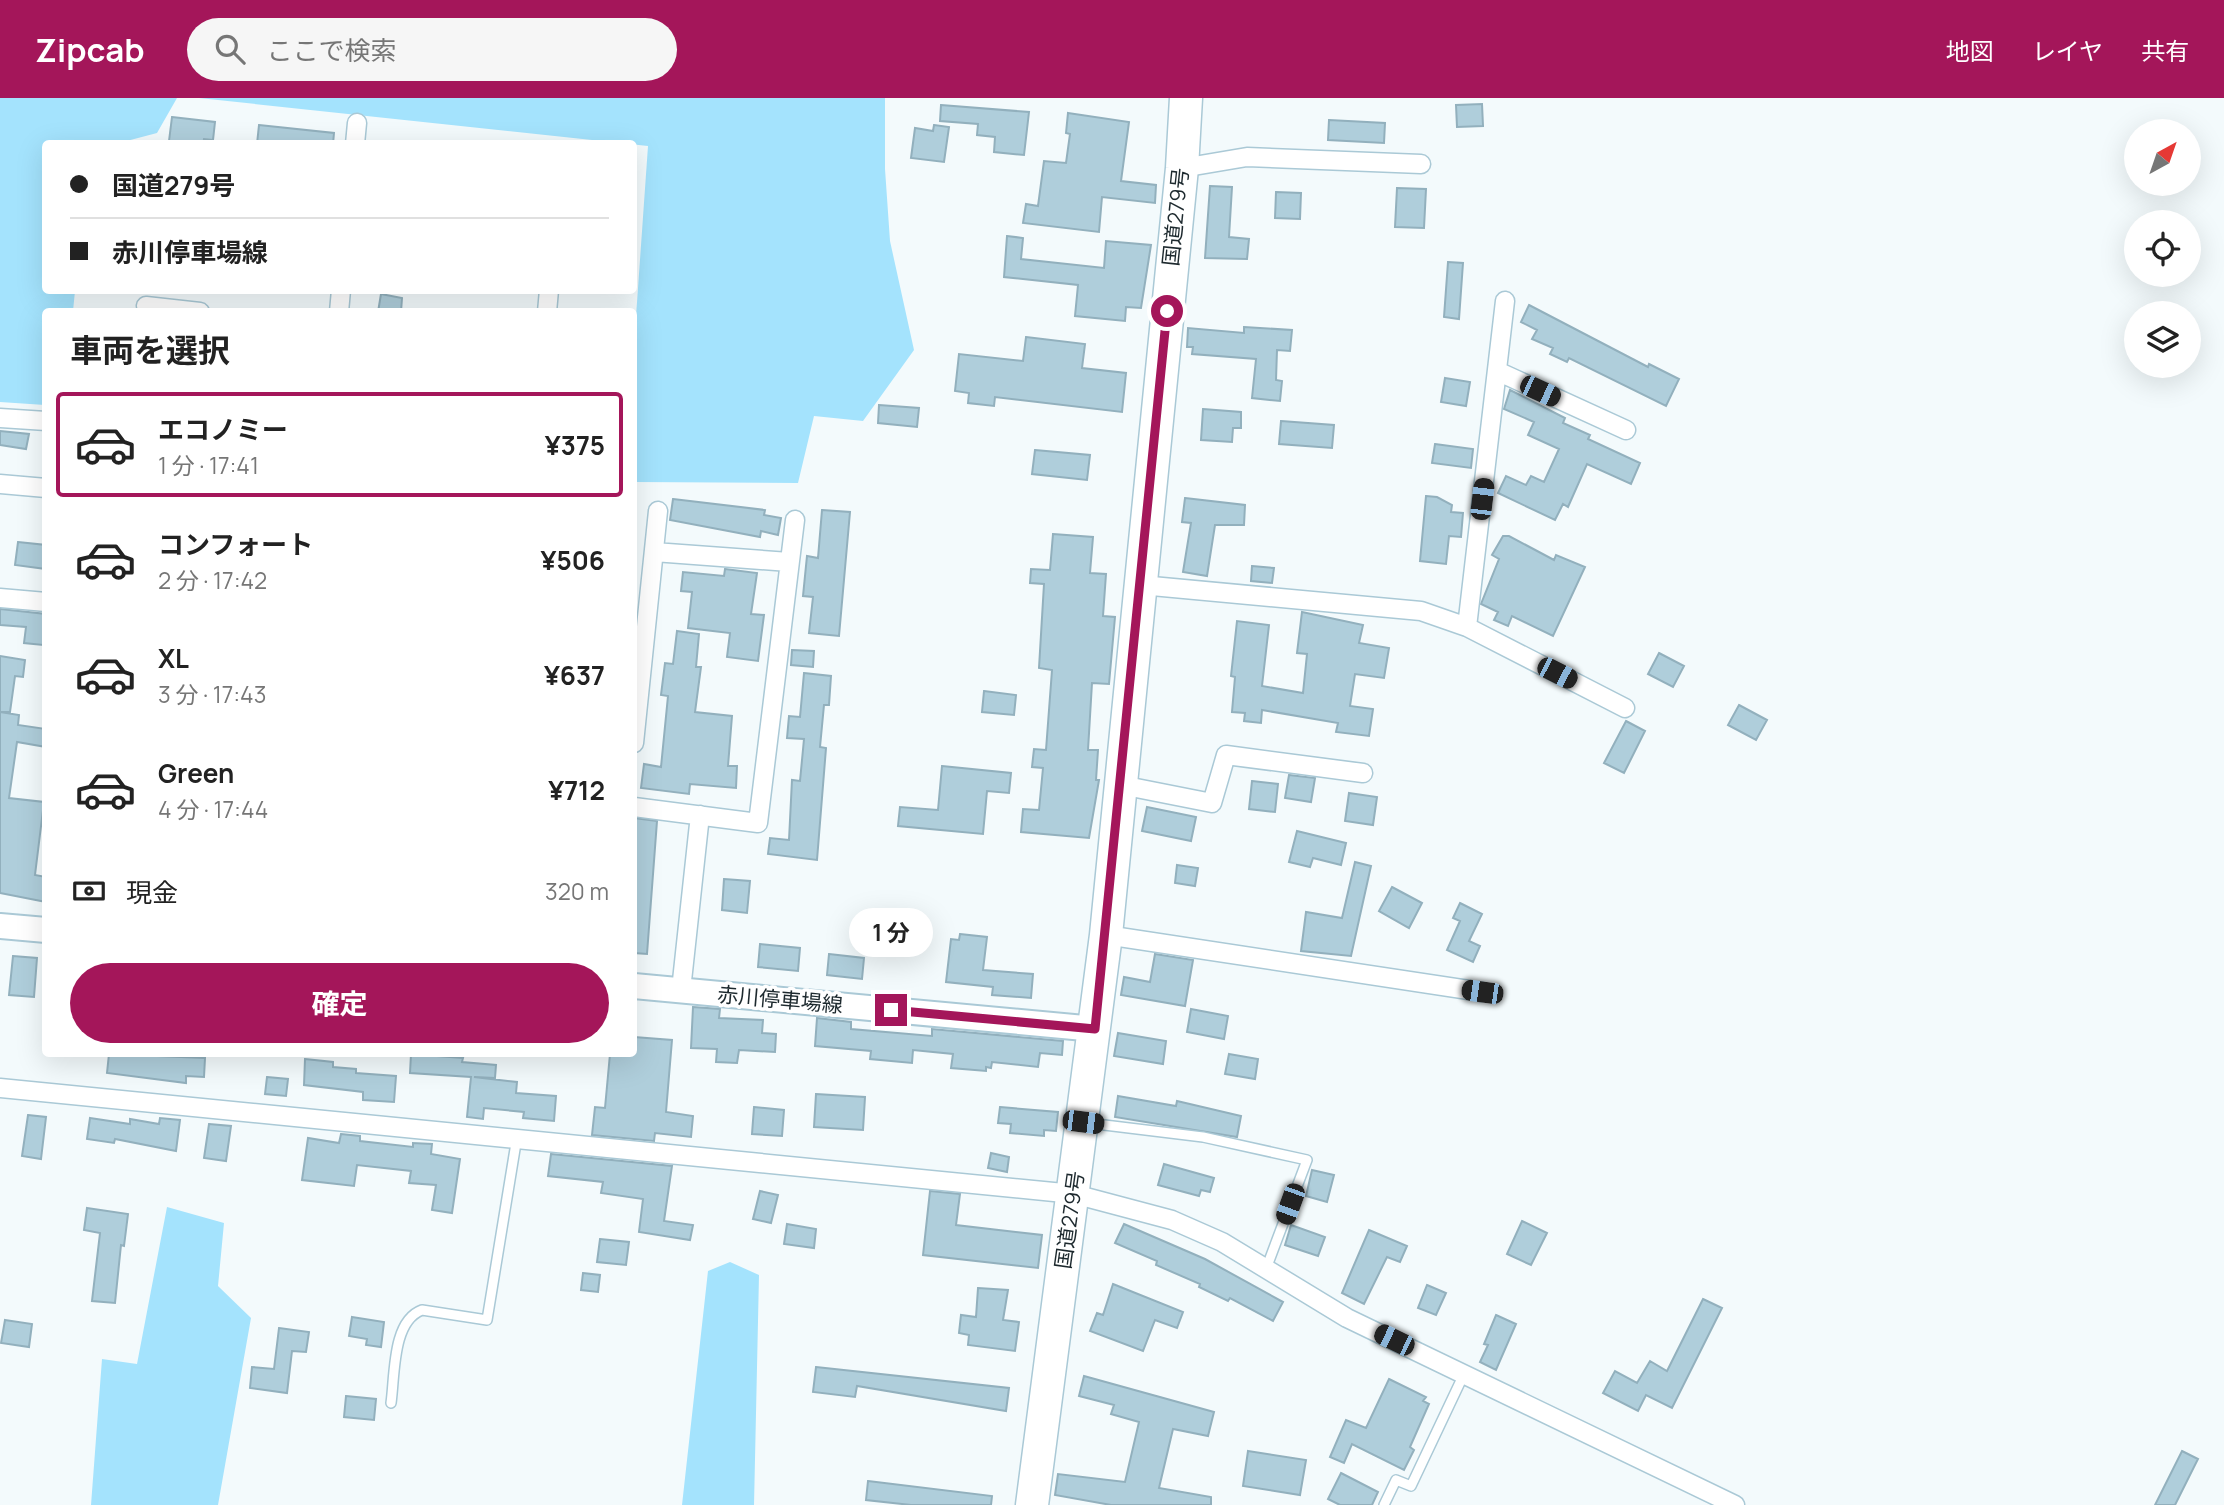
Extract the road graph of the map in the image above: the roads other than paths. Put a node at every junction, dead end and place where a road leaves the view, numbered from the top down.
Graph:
1 (1186, 98) edge
2 (357, 123) dead end
3 (355, 140) edge
4 (1421, 164) dead end
5 (1182, 168) junction
6 (1505, 301) dead end
7 (146, 303) edge
8 (176, 308) edge
9 (1497, 371) junction
10 (0, 418) edge
11 (42, 421) edge
12 (1626, 430) dead end
13 (0, 484) edge
14 (42, 488) edge
15 (657, 511) dead end
16 (794, 520) dead end
17 (654, 552) junction
18 (789, 562) junction
19 (1141, 585) junction
20 (0, 598) edge
21 (42, 602) edge
22 (1467, 627) junction
23 (1625, 708) dead end
24 (637, 710) edge
25 (1363, 773) dead end
26 (1121, 785) junction
27 (637, 807) edge
28 (700, 815) junction
29 (0, 926) edge
30 (42, 930) edge
31 (1106, 935) junction
32 (637, 986) edge
33 (681, 990) junction
34 (1482, 992) dead end
35 (1095, 1029) junction
36 (0, 1088) edge
37 (1083, 1122) junction
38 (517, 1137) junction
39 (1074, 1195) junction
40 (1266, 1269) junction
41 (1464, 1374) junction
42 (391, 1403) dead end
43 (1032, 1505) edge
44 (1384, 1505) edge
45 (1735, 1505) edge

1 - 5 highway, 国道279号
2 - 3 street
4 - 5 street
5 - 19 highway, 国道279号
6 - 9 street
7 - 8 street
9 - 12 street
9 - 22 street
10 - 11 street
13 - 14 street
15 - 17 street
16 - 18 street
17 - 18 street
17 - 24 street
18 - 28 street
19 - 22 street
19 - 26 highway, 国道279号
20 - 21 street
22 - 23 street
25 - 26 street
26 - 31 highway, 国道279号
27 - 28 street
28 - 33 street
29 - 30 main road
31 - 34 street
31 - 35 highway, 国道279号
32 - 33 main road, 赤川停車場線
33 - 35 main road, 赤川停車場線
35 - 37 highway, 国道279号
36 - 38 street
37 - 39 highway, 国道279号
37 - 40 lane
38 - 39 street
38 - 42 lane
39 - 40 street
39 - 43 highway, 国道279号
40 - 41 street
41 - 44 lane
41 - 45 street

